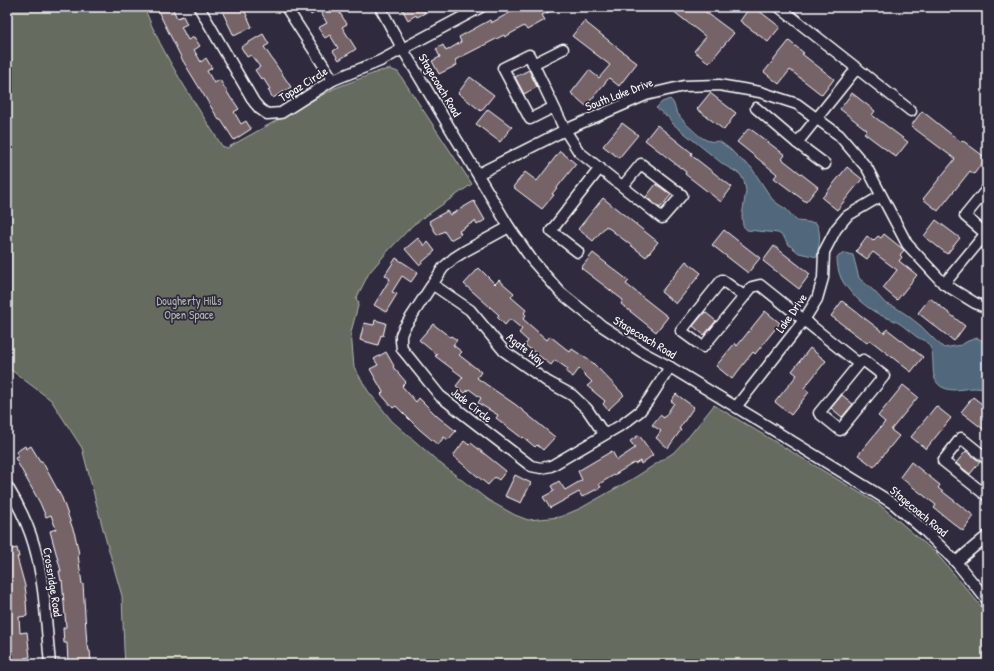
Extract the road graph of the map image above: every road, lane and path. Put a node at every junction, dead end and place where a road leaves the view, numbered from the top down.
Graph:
1 (199, 7) edge
2 (286, 7) edge
3 (380, 7) edge
4 (481, 7) edge
5 (779, 7) edge
6 (402, 48) junction
7 (563, 49) dead end
8 (533, 64) junction
9 (857, 68) junction
10 (333, 80) junction
11 (554, 107) junction
12 (756, 108) dead end
13 (911, 111) dead end
14 (817, 118) junction
15 (565, 130) junction
16 (797, 143) junction
17 (825, 164) dead end
18 (600, 168) junction
19 (478, 174) junction
20 (623, 186) junction
21 (987, 189) edge
22 (881, 196) junction
23 (509, 227) junction
24 (986, 233) edge
25 (578, 252) dead end
26 (432, 284) junction
27 (944, 284) junction
28 (744, 296) junction
29 (987, 308) edge
30 (804, 320) junction
31 (859, 364) junction
32 (670, 367) junction
33 (736, 407) junction
34 (604, 434) junction
35 (987, 460) edge
36 (7, 486) edge
37 (987, 496) edge
38 (987, 536) edge
39 (956, 562) junction
40 (987, 600) edge
41 (50, 664) edge

1 - 10 street, Topaz Circle
2 - 10 street
3 - 6 street, Stagecoach Road
4 - 6 street, Topaz Circle
5 - 9 street
6 - 10 street, Topaz Circle
6 - 19 street, Stagecoach Road
7 - 8 street
8 - 11 street
8 - 11 street
9 - 13 street
9 - 14 street
11 - 15 street
12 - 16 street
14 - 15 street, South Lake Drive
14 - 16 street
14 - 22 street, South Lake Drive
15 - 18 street
15 - 19 street, South Lake Drive
16 - 17 street
18 - 20 street
18 - 25 street
19 - 23 street, Stagecoach Road
20 - 20 street
21 - 24 street
22 - 27 street, South Lake Drive
22 - 30 street, Lake Drive
23 - 26 street, Jade Circle
23 - 32 street, Stagecoach Road
24 - 27 street
26 - 34 street, Agate Way
26 - 34 street, Jade Circle
27 - 29 street, South Lake Drive
28 - 28 street
28 - 30 street
30 - 31 street
30 - 33 street, Lake Drive
31 - 31 street
32 - 33 street, Stagecoach Road
32 - 34 street, Jade Circle
33 - 39 street, Stagecoach Road
35 - 37 street
36 - 41 street, Crossridge Road
38 - 39 street
39 - 40 street, Stagecoach Road

